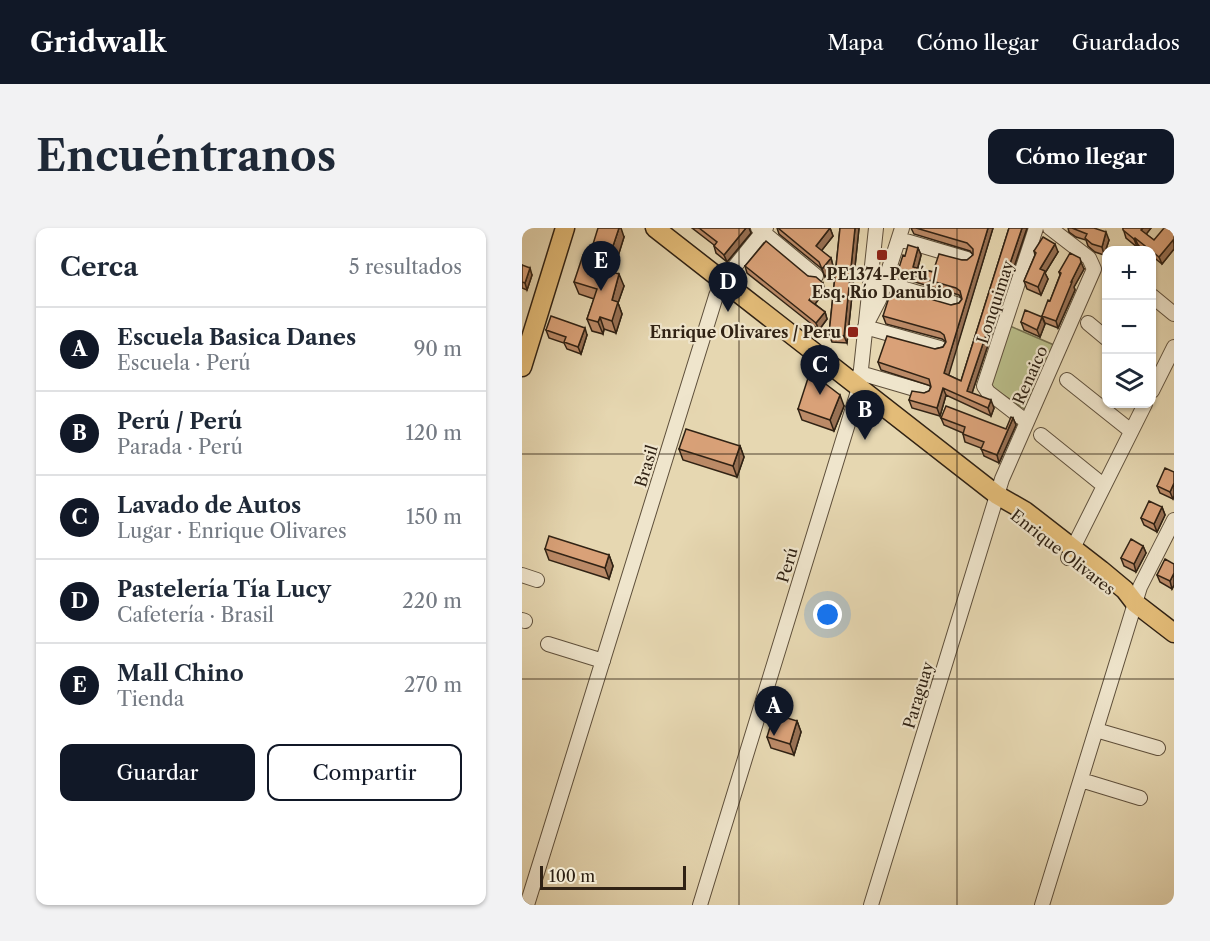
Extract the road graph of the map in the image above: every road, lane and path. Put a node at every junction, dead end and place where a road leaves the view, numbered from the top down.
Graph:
1 (565, 228) edge
2 (655, 228) edge
3 (876, 228) edge
4 (1036, 228) edge
5 (1050, 228) edge
6 (762, 229) edge
7 (900, 233) edge
8 (967, 259) edge
9 (816, 276) edge
10 (723, 281) junction
11 (885, 283) junction
12 (1156, 299) edge
13 (956, 304) edge
14 (1174, 314) edge
15 (1088, 323) dead end
16 (865, 327) junction
17 (1102, 334) edge
18 (1174, 347) edge
19 (940, 348) edge
20 (522, 367) edge
21 (1156, 378) edge
22 (1067, 380) dead end
23 (860, 381) junction
24 (925, 392) edge
25 (1143, 408) edge
26 (1027, 422) junction
27 (1131, 431) junction
28 (1041, 435) dead end
29 (1104, 485) junction
30 (997, 495) junction
31 (1174, 520) edge
32 (1070, 553) junction
33 (522, 575) edge
34 (537, 580) dead end
35 (1136, 603) junction
36 (1172, 627) edge
37 (548, 644) dead end
38 (603, 661) junction
39 (1096, 730) junction
40 (1158, 748) dead end
41 (1081, 780) junction
42 (1140, 798) dead end
43 (528, 905) edge
44 (700, 905) edge
45 (870, 905) edge
46 (1042, 905) edge

1 - 20 main road
2 - 10 main road, Enrique Olivares
3 - 16 street, Perú
4 - 26 street, Lonquimay
5 - 26 street, Renaico
6 - 9 street
6 - 10 street, Brasil
7 - 8 street
7 - 11 street
10 - 23 main road, Enrique Olivares
10 - 38 street, Brasil
11 - 13 street
11 - 16 street
12 - 14 street
15 - 17 street
16 - 19 street
16 - 23 street, Perú
18 - 21 street
22 - 27 street
23 - 24 street
23 - 30 main road, Enrique Olivares
23 - 44 street, Perú
25 - 27 street
26 - 30 street, Renaico
27 - 29 street
28 - 29 street
29 - 32 street
30 - 32 main road, Enrique Olivares
30 - 45 street, Paraguay
31 - 35 street
32 - 35 main road, Enrique Olivares
33 - 34 street
35 - 36 main road, Enrique Olivares
35 - 39 street
37 - 38 street
38 - 43 street, Brasil
39 - 40 street
39 - 41 street
41 - 42 street
41 - 46 street

